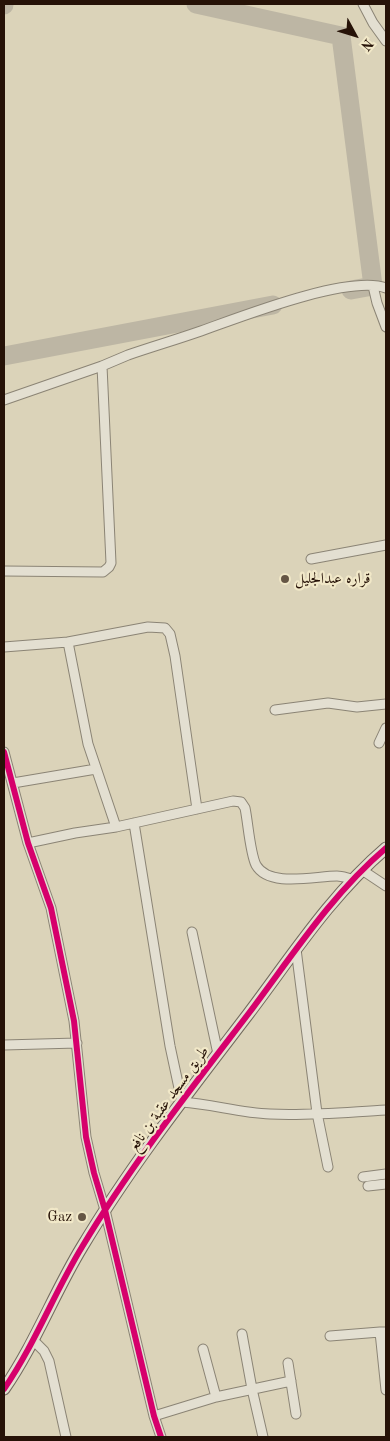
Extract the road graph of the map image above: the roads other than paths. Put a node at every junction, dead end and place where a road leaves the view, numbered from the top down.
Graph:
1 (363, 4) edge
2 (386, 41) edge
3 (373, 286) junction
4 (386, 288) edge
5 (386, 326) edge
6 (102, 366) junction
7 (4, 400) edge
8 (386, 545) edge
9 (311, 559) dead end
10 (4, 572) edge
11 (68, 642) junction
12 (4, 647) edge
13 (386, 704) edge
14 (275, 710) dead end
15 (386, 728) edge
16 (378, 744) dead end
17 (4, 752) edge
18 (96, 769) junction
19 (13, 783) junction
20 (197, 810) junction
21 (134, 823) junction
22 (116, 827) junction
23 (28, 843) junction
24 (386, 848) edge
25 (362, 870) junction
26 (352, 879) junction
27 (386, 886) edge
28 (192, 932) dead end
29 (296, 949) junction
30 (77, 1043) junction
31 (4, 1045) edge
32 (218, 1054) junction
33 (182, 1102) junction
34 (386, 1110) edge
35 (317, 1113) junction
36 (328, 1167) dead end
37 (386, 1174) edge
38 (363, 1178) dead end
39 (386, 1184) edge
40 (368, 1186) dead end
41 (105, 1210) junction
42 (383, 1332) edge
43 (242, 1334) dead end
44 (330, 1336) dead end
45 (34, 1340) junction
46 (203, 1349) dead end
47 (288, 1363) dead end
48 (291, 1381) junction
49 (4, 1389) edge
50 (252, 1389) junction
51 (386, 1390) edge
52 (216, 1397) junction
53 (296, 1414) dead end
54 (154, 1416) junction
55 (66, 1437) edge
56 (161, 1437) edge
57 (264, 1437) edge

1 - 2 street
3 - 4 street
3 - 5 street
3 - 6 street
6 - 7 street
6 - 10 street
8 - 9 street
11 - 12 street
11 - 18 street
11 - 20 street
13 - 14 street
15 - 16 street
17 - 19 street
18 - 19 street
18 - 22 street
19 - 23 street
20 - 21 street
20 - 26 street
21 - 22 street
21 - 33 street
22 - 23 street
23 - 30 street
24 - 25 street, طريق مسجد عقبة بن نافع
25 - 26 street, طريق مسجد عقبة بن نافع
25 - 27 street
26 - 29 street, طريق مسجد عقبة بن نافع
28 - 32 street
29 - 32 street, طريق مسجد عقبة بن نافع
29 - 35 street
30 - 31 street
30 - 41 street
32 - 33 street, طريق مسجد عقبة بن نافع
33 - 35 street
33 - 41 street, طريق مسجد عقبة بن نافع
34 - 35 street
35 - 36 street
37 - 38 street
39 - 40 street
41 - 45 street, طريق مسجد عقبة بن نافع
41 - 54 street
42 - 44 street
42 - 51 street
43 - 50 street
45 - 49 street, طريق مسجد عقبة بن نافع
45 - 55 street
46 - 52 street
47 - 48 street
48 - 50 street
48 - 53 street
50 - 52 street
50 - 57 street
52 - 54 street
54 - 56 street

